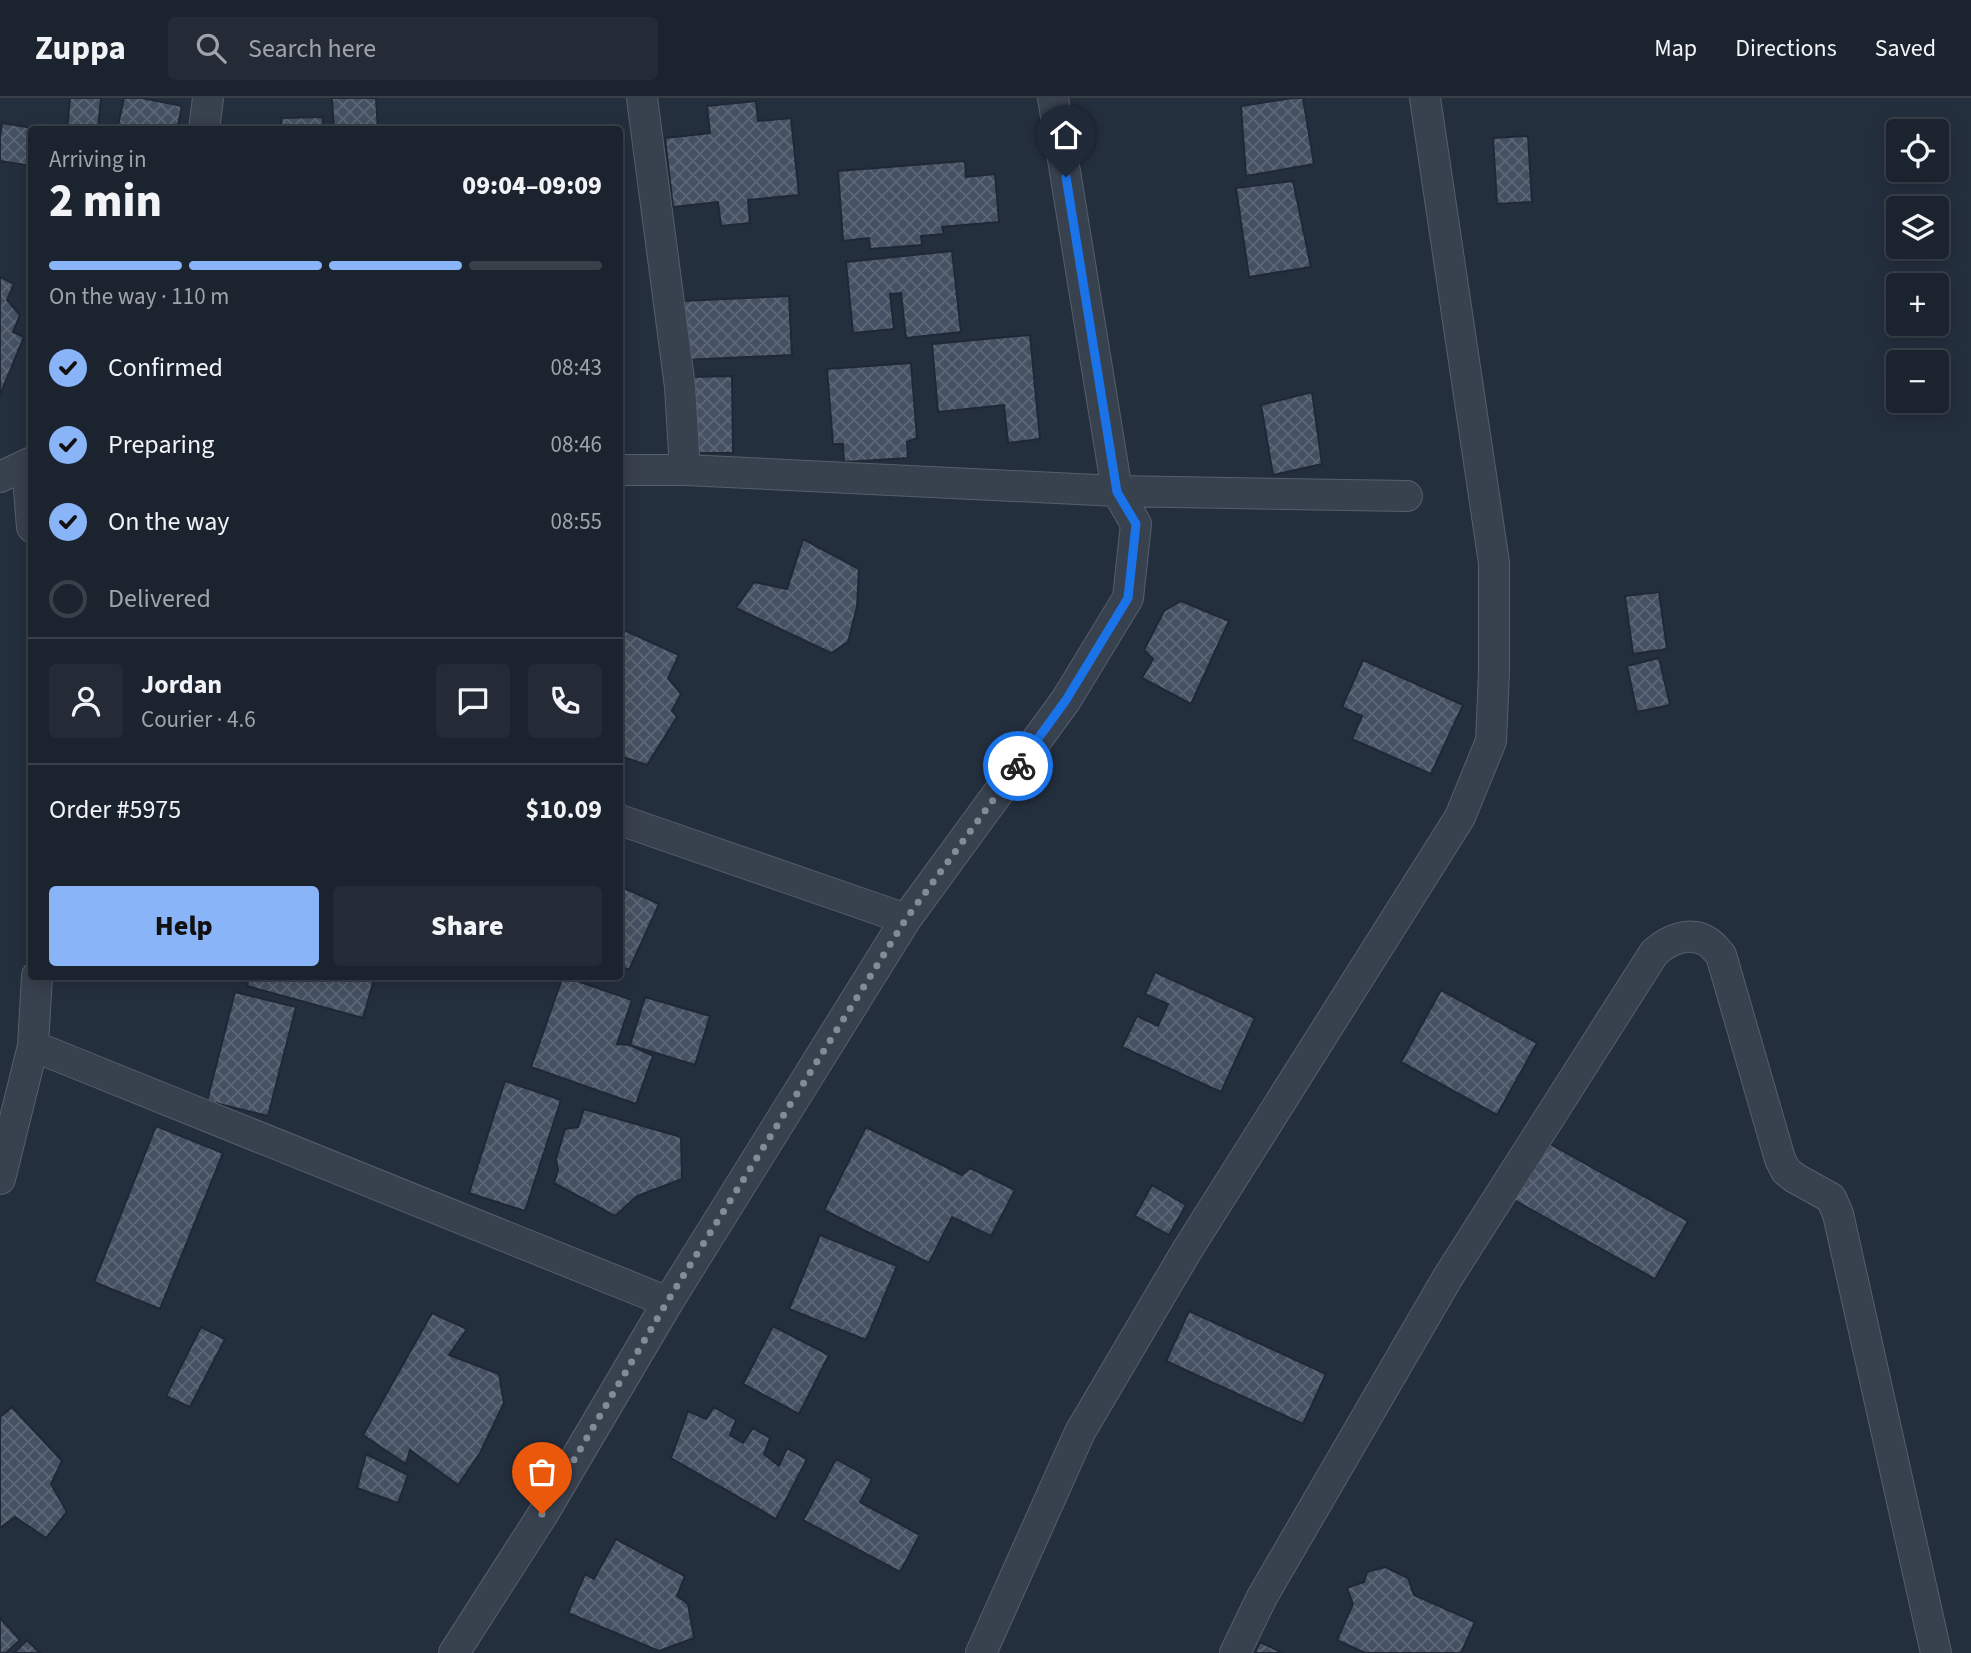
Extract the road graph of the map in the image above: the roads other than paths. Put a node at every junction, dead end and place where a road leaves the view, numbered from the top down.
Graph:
1 (208, 98) edge
2 (642, 98) edge
3 (1053, 98) edge
4 (1425, 98) edge
5 (204, 126) edge
6 (19, 468) edge
7 (623, 470) edge
8 (685, 470) junction
9 (1117, 492) junction
10 (1406, 496) dead end
11 (28, 509) edge
12 (623, 821) edge
13 (906, 919) junction
14 (37, 980) edge
15 (33, 1046) junction
16 (0, 1179) edge
17 (667, 1302) junction
18 (454, 1653) edge
19 (981, 1653) edge
20 (1235, 1653) edge
21 (1936, 1653) edge

1 - 5 street
2 - 8 street
3 - 9 street
4 - 19 street
6 - 11 street
7 - 8 street
8 - 9 street
9 - 10 street
9 - 13 street
12 - 13 street
13 - 17 street
14 - 15 street
15 - 16 street
15 - 17 street
17 - 18 street
20 - 21 street

